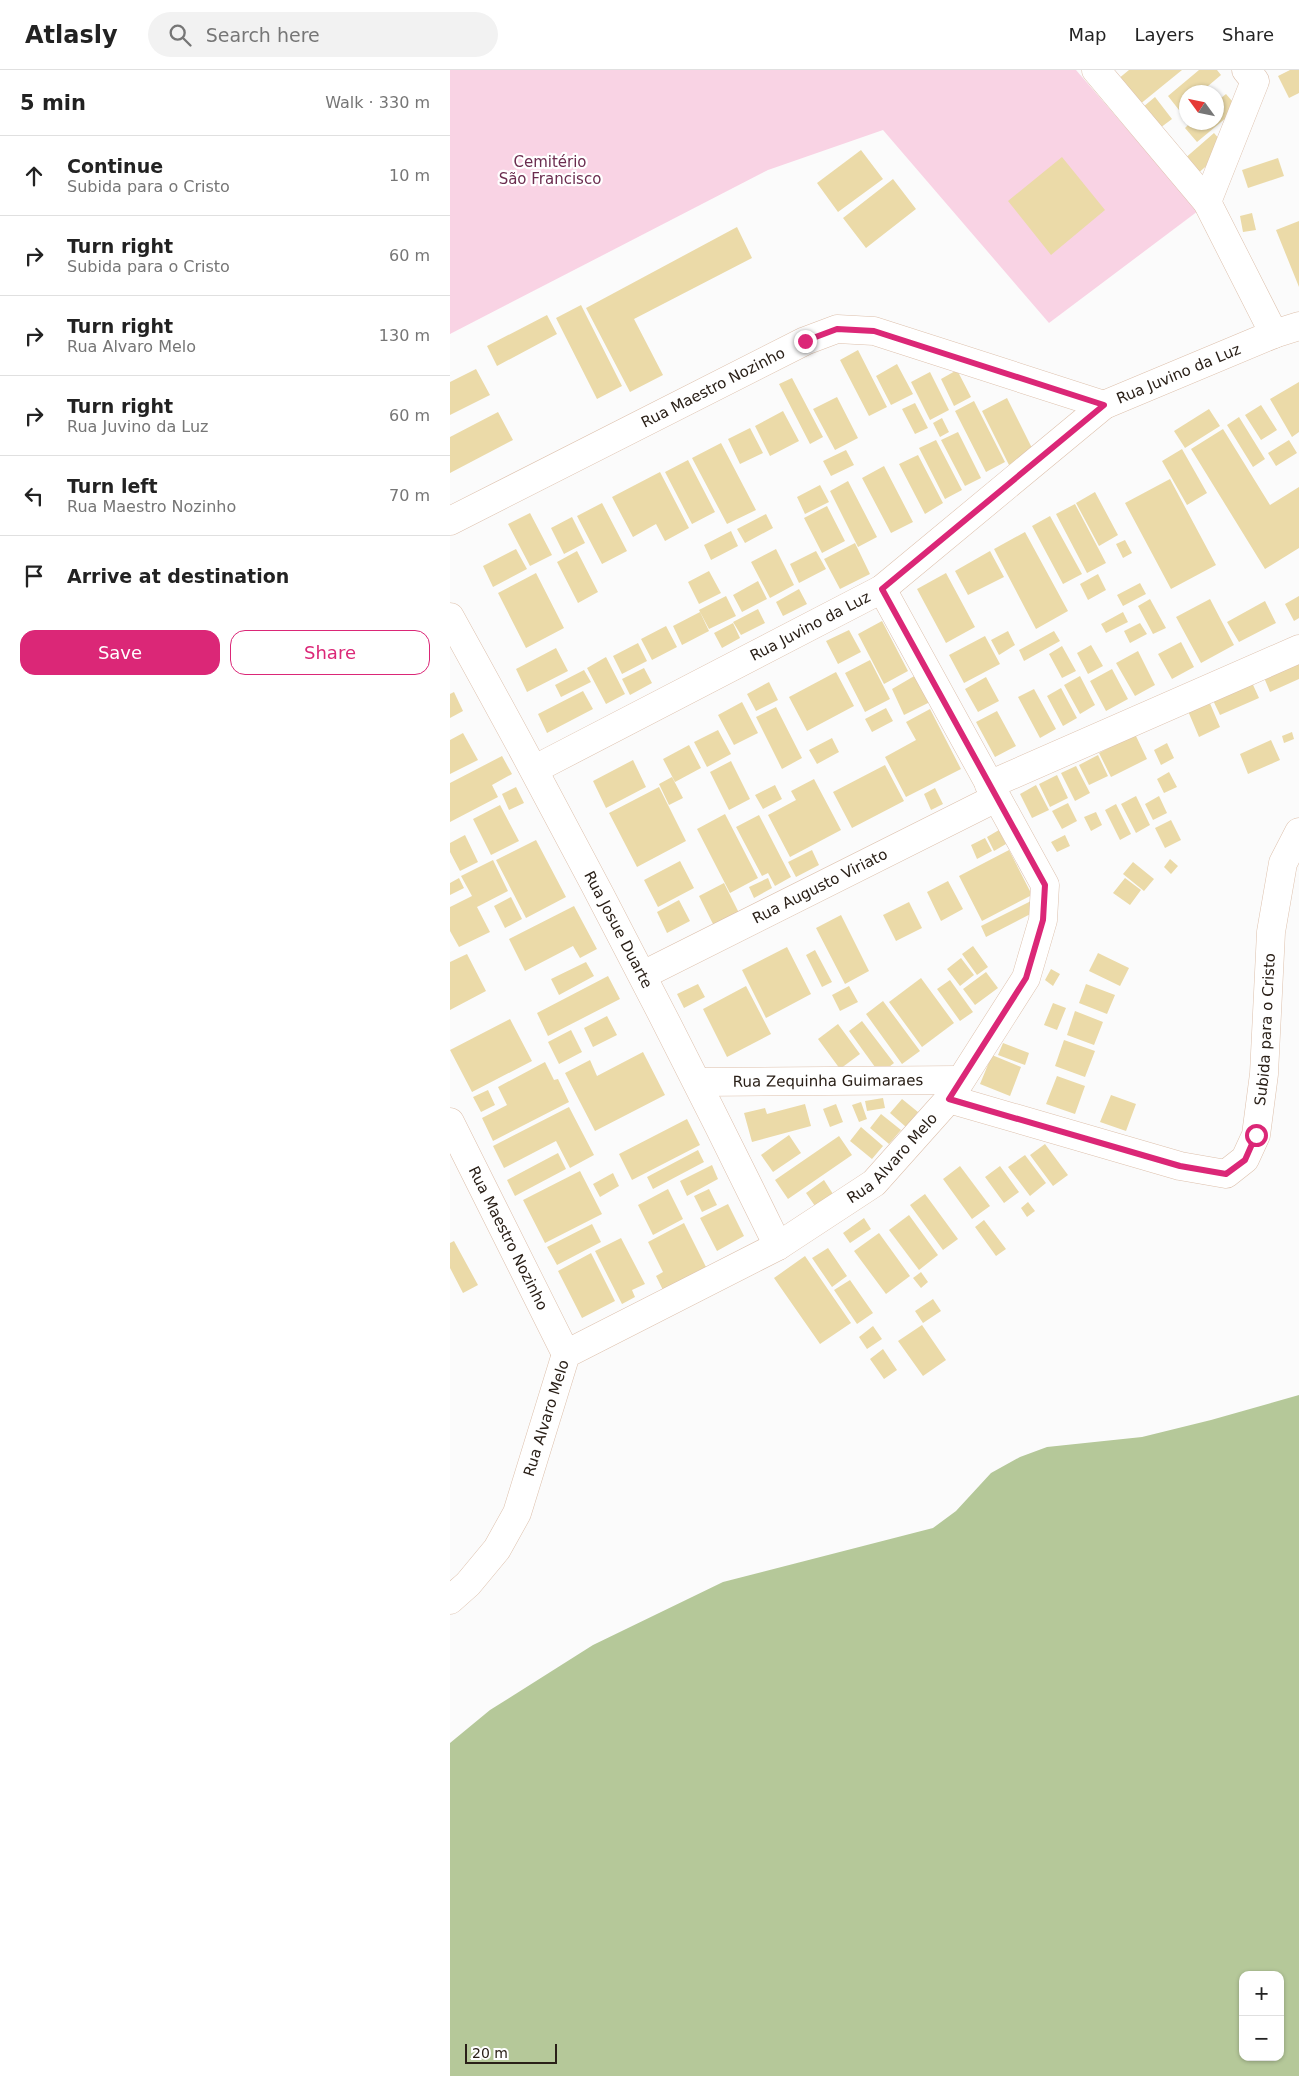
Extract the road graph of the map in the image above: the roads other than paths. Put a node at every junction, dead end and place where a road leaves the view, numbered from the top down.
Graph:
1 (1096, 70) edge
2 (1251, 76) edge
3 (1207, 202) junction
4 (1287, 330) edge
5 (1104, 405) junction
6 (450, 521) edge
7 (882, 589) junction
8 (450, 617) edge
9 (1299, 648) edge
10 (535, 769) junction
11 (993, 791) junction
12 (1299, 832) edge
13 (643, 974) junction
14 (698, 1082) junction
15 (954, 1090) junction
16 (450, 1122) edge
17 (778, 1246) junction
18 (566, 1354) junction
19 (450, 1600) edge

1 - 3 street
2 - 3 street
3 - 4 street
4 - 5 street, Rua Juvino da Luz
5 - 6 street, Rua Maestro Nozinho
5 - 7 street, Rua Juvino da Luz
7 - 10 street, Rua Juvino da Luz
7 - 11 street, Rua Alvaro Melo
8 - 10 street, Rua Josue Duarte
9 - 11 street, Rua Augusto Viriato
10 - 13 street, Rua Josue Duarte
11 - 13 street, Rua Augusto Viriato
11 - 15 street, Rua Alvaro Melo
12 - 15 street, Subida para o Cristo
13 - 14 street, Rua Josue Duarte
14 - 15 street, Rua Zequinha Guimaraes
14 - 17 street, Rua Josue Duarte
15 - 17 street, Rua Alvaro Melo
16 - 18 street, Rua Maestro Nozinho
17 - 18 street, Rua Alvaro Melo
18 - 19 street, Rua Alvaro Melo

